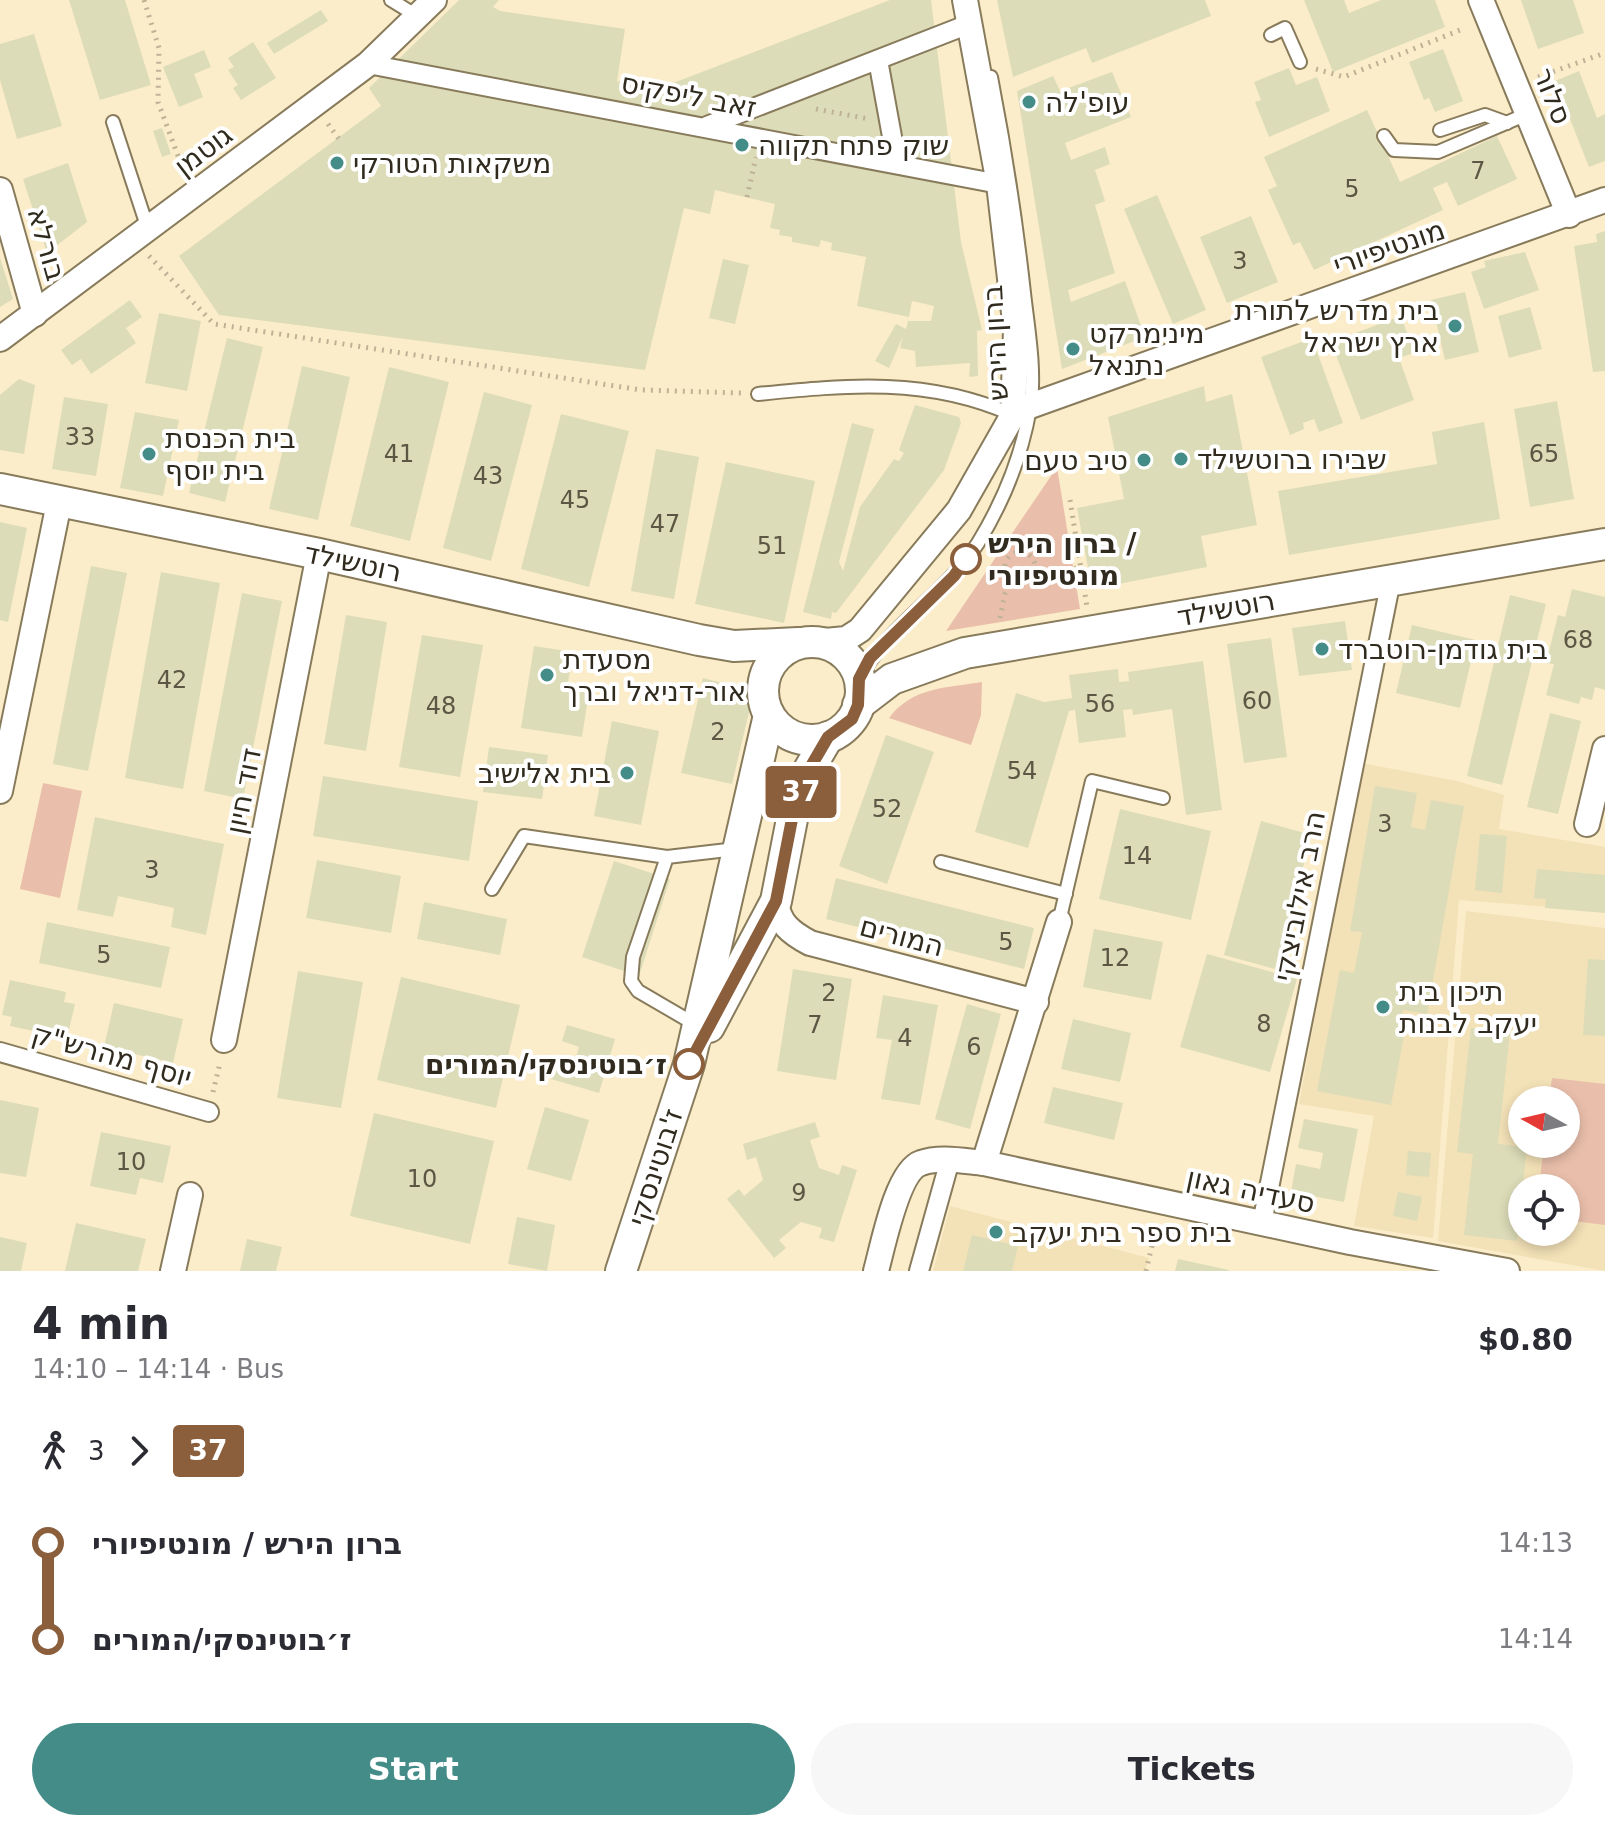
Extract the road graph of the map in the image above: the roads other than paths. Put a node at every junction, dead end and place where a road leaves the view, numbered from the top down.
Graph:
1 (391, 0) edge
2 (965, 0) edge
3 (977, 0) edge
4 (425, 8) edge
5 (1485, 9) edge
6 (969, 24) junction
7 (1271, 35) dead end
8 (878, 60) junction
9 (1300, 62) dead end
10 (368, 64) junction
11 (744, 112) junction
12 (1517, 118) junction
13 (113, 122) dead end
14 (707, 126) junction
15 (1440, 130) dead end
16 (754, 136) junction
17 (1384, 136) dead end
18 (897, 164) junction
19 (999, 184) junction
20 (0, 190) edge
21 (1605, 200) edge
22 (1569, 215) junction
23 (141, 234) junction
24 (35, 314) junction
25 (0, 339) edge
26 (758, 394) road end
27 (1022, 410) junction
28 (0, 489) edge
29 (59, 503) junction
30 (1605, 544) edge
31 (319, 554) junction
32 (1391, 580) junction
33 (706, 641) junction
34 (806, 643) junction
35 (859, 692) junction
36 (766, 704) junction
37 (828, 737) junction
38 (1605, 749) edge
39 (4, 753) edge
40 (0, 791) edge
41 (1163, 798) dead end
42 (1587, 824) dead end
43 (736, 849) junction
44 (667, 857) junction
45 (941, 862) dead end
46 (492, 889) dead end
47 (1066, 894) junction
48 (776, 901) junction
49 (1059, 922) joint
50 (1036, 1002) junction
51 (698, 1026) junction
52 (224, 1040) road end
53 (0, 1052) edge
54 (689, 1064) junction
55 (209, 1112) road end
56 (950, 1160) junction
57 (984, 1163) junction
58 (190, 1195) dead end
59 (1262, 1223) junction
60 (173, 1271) edge
61 (621, 1271) edge
62 (876, 1271) edge
63 (919, 1271) edge
64 (1507, 1271) edge

1 - 4 lane
2 - 6 street, ברון הירש
3 - 27 lane, ברון הירש
4 - 10 street, גוטמן
5 - 12 street, סלור
6 - 8 street
6 - 19 street, ברון הירש
7 - 9 lane
8 - 11 street
8 - 18 street
10 - 14 street, זאב ליפקיס
10 - 23 street, גוטמן
11 - 14 street
11 - 16 street
12 - 15 lane
12 - 17 lane
12 - 22 street, סלור
13 - 23 lane
14 - 16 street, זאב ליפקיס
16 - 18 street, זאב ליפקיס
18 - 19 street, זאב ליפקיס
19 - 27 street, ברון הירש
20 - 24 street, בורלא
21 - 22 street, מונטיפיורי
22 - 27 street, מונטיפיורי
23 - 24 street, גוטמן
24 - 25 street, גוטמן
26 - 27 lane
27 - 34 street, ברון הירש
27 - 35 lane, ברון הירש
28 - 29 street, רוטשילד
29 - 31 street, רוטשילד
29 - 39 street
30 - 32 street, רוטשילד
31 - 33 street, רוטשילד
31 - 52 street, דוד חיון
32 - 35 street, רוטשילד
32 - 59 street, הרב אילוביצקי
33 - 34 street, רוטשילד
33 - 36 street, רוטשילד
34 - 35 street
34 - 36 street
35 - 37 street
36 - 37 street
36 - 43 street
37 - 48 street
38 - 42 street
39 - 40 street
41 - 47 lane
43 - 44 lane
43 - 51 street
44 - 46 lane
44 - 51 lane
45 - 47 lane
47 - 49 lane
48 - 50 street, המורים
48 - 54 street
49 - 50 street
50 - 57 street
51 - 54 street
53 - 55 street, יוסף מהרש"ק
54 - 61 street, ז'בוטינסקי
56 - 57 street, סעדיה גאון
56 - 62 street, סעדיה גאון
56 - 63 street
57 - 59 street, סעדיה גאון
58 - 60 street
59 - 64 street, סעדיה גאון

